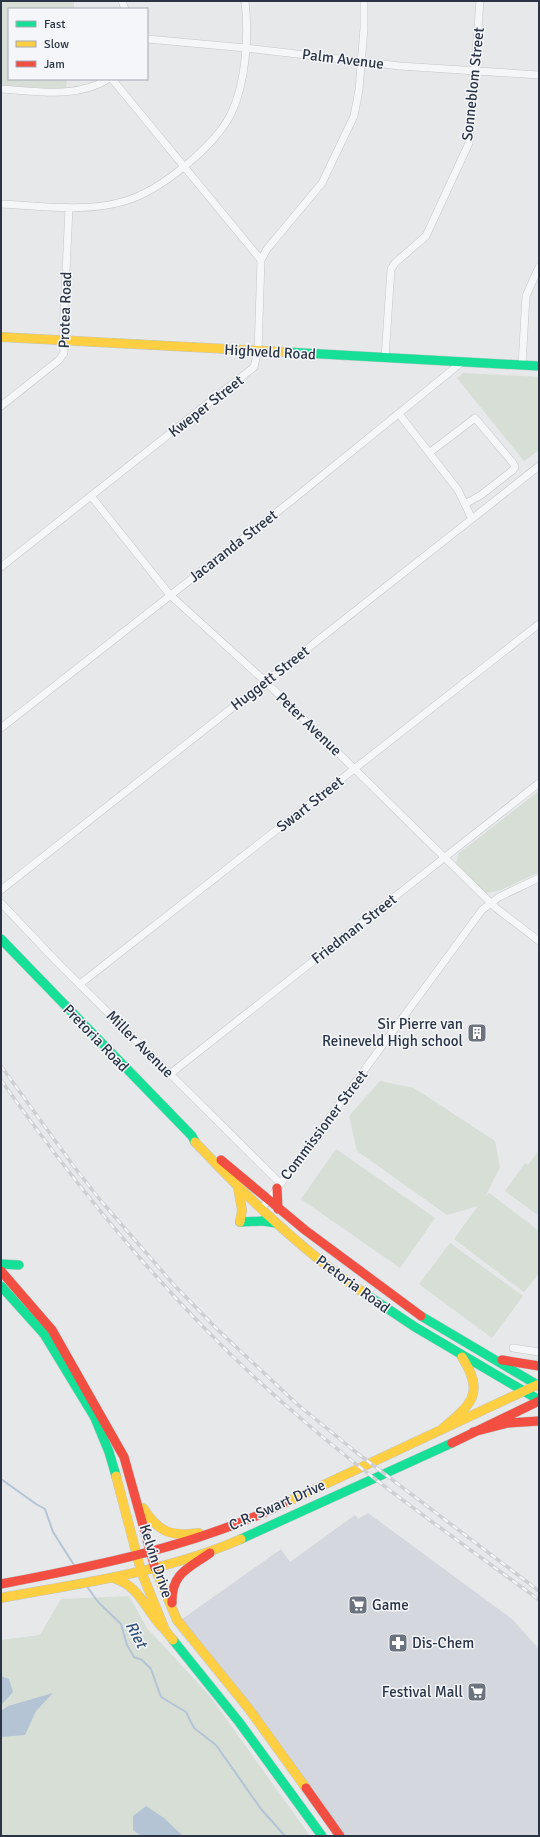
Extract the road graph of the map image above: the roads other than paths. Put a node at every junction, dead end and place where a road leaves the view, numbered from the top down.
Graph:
1 (245, 1) edge
2 (364, 1) edge
3 (480, 1) edge
4 (148, 40) edge
5 (246, 48) junction
6 (361, 61) junction
7 (476, 70) junction
8 (539, 75) edge
9 (106, 80) edge
10 (113, 80) edge
11 (1, 89) edge
12 (184, 167) junction
13 (1, 204) edge
14 (69, 208) junction
15 (261, 260) junction
16 (539, 267) edge
17 (1, 337) edge
18 (64, 340) junction
19 (258, 351) junction
20 (386, 358) junction
21 (462, 362) junction
22 (522, 365) junction
23 (539, 366) edge
24 (1, 406) edge
25 (399, 414) junction
26 (429, 453) junction
27 (539, 466) edge
28 (91, 496) junction
29 (465, 504) junction
30 (472, 519) junction
31 (1, 567) edge
32 (170, 595) junction
33 (539, 624) edge
34 (266, 682) junction
35 (1, 728) edge
36 (354, 769) junction
37 (539, 783) edge
38 (444, 858) junction
39 (539, 878) edge
40 (1, 890) edge
41 (490, 902) junction
42 (1, 903) edge
43 (1, 939) edge
44 (539, 941) edge
45 (80, 984) junction
46 (170, 1074) junction
47 (192, 1136) junction
48 (279, 1186) junction
49 (238, 1188) junction
50 (268, 1201) junction
51 (261, 1208) junction
52 (278, 1209) junction
53 (276, 1224) junction
54 (1, 1264) edge
55 (19, 1265) dead end
56 (1, 1271) edge
57 (1, 1286) edge
58 (514, 1348) dead end
59 (539, 1352) edge
60 (459, 1353) junction
61 (494, 1358) junction
62 (539, 1366) edge
63 (538, 1385) edge
64 (523, 1392) junction
65 (539, 1401) edge
66 (539, 1421) edge
67 (443, 1428) junction
68 (473, 1432) junction
69 (137, 1498) junction
70 (228, 1528) junction
71 (215, 1550) junction
72 (150, 1552) junction
73 (137, 1556) junction
74 (155, 1567) junction
75 (141, 1571) junction
76 (109, 1578) junction
77 (1, 1584) edge
78 (1, 1598) edge
79 (173, 1612) junction
80 (165, 1630) junction
81 (322, 1836) edge
82 (340, 1836) edge

1 - 5 street
2 - 6 street
3 - 7 street, Sonneblom Street
4 - 5 street, Palm Avenue
5 - 6 street, Palm Avenue
5 - 12 street
6 - 7 street, Palm Avenue
6 - 15 street
7 - 8 street, Palm Avenue
7 - 20 street, Sonneblom Street
9 - 11 street
10 - 12 street
12 - 14 street
12 - 15 street
13 - 14 street
14 - 18 street, Protea Road
15 - 19 street, Kweper Street
16 - 22 street
17 - 18 main road, Highveld Road
18 - 19 main road, Highveld Road
18 - 24 street, Protea Road
19 - 20 main road, Highveld Road
19 - 28 street, Kweper Street
20 - 21 main road, Highveld Road
21 - 22 main road, Highveld Road
21 - 25 street, Jacaranda Street
22 - 23 main road, Highveld Road
25 - 26 street
25 - 32 street, Jacaranda Street
26 - 29 street
26 - 29 street
27 - 30 street, Huggett Street
28 - 31 street, Kweper Street
28 - 32 street, Peter Avenue
29 - 30 street
30 - 34 street, Huggett Street
32 - 34 street, Peter Avenue
32 - 35 street, Jacaranda Street
33 - 36 street, Swart Street
34 - 36 street, Peter Avenue
34 - 40 street, Huggett Street
36 - 38 street, Peter Avenue
36 - 45 street, Swart Street
37 - 38 street, Friedman Street
38 - 41 street, Peter Avenue
38 - 46 street, Friedman Street
39 - 41 street, Commissioner Street
41 - 44 street, Peter Avenue
41 - 48 street, Commissioner Street
42 - 45 street, Miller Avenue
43 - 47 main road, Pretoria Road
45 - 46 street, Miller Avenue
46 - 48 street, Miller Avenue
47 - 49 main road, Pretoria Road
47 - 50 main road, Pretoria Road
48 - 50 street, Commissioner Street
48 - 52 main road
49 - 51 main road, Pretoria Road
49 - 53 main road
50 - 51 street, Commissioner Street
50 - 52 main road, Pretoria Road
51 - 53 main road, Pretoria Road
52 - 61 main road, Pretoria Road
53 - 60 main road, Pretoria Road
54 - 55 main road
56 - 69 main road, Kelvin Drive
57 - 73 main road, Kelvin Drive
58 - 59 street
60 - 64 main road, Pretoria Road
60 - 67 main road
61 - 62 main road
61 - 63 main road, Pretoria Road
63 - 64 main road, C.R. Swart Drive
64 - 65 main road, Pretoria Road
64 - 67 main road, C.R. Swart Drive
65 - 68 main road, C.R. Swart Drive
66 - 68 main road
67 - 70 main road, C.R. Swart Drive
68 - 71 main road, C.R. Swart Drive
69 - 70 main road
69 - 72 main road, Kelvin Drive
70 - 72 main road, C.R. Swart Drive
71 - 74 main road, C.R. Swart Drive
71 - 79 main road
72 - 73 main road, C.R. Swart Drive
72 - 74 main road, Kelvin Drive
73 - 75 main road, Kelvin Drive
73 - 77 main road, C.R. Swart Drive
74 - 75 main road, C.R. Swart Drive
74 - 79 main road, Kelvin Drive
75 - 76 main road, C.R. Swart Drive
75 - 80 main road, Kelvin Drive
76 - 78 main road, C.R. Swart Drive
76 - 80 main road
79 - 82 main road, Kelvin Drive
80 - 81 main road, Kelvin Drive

